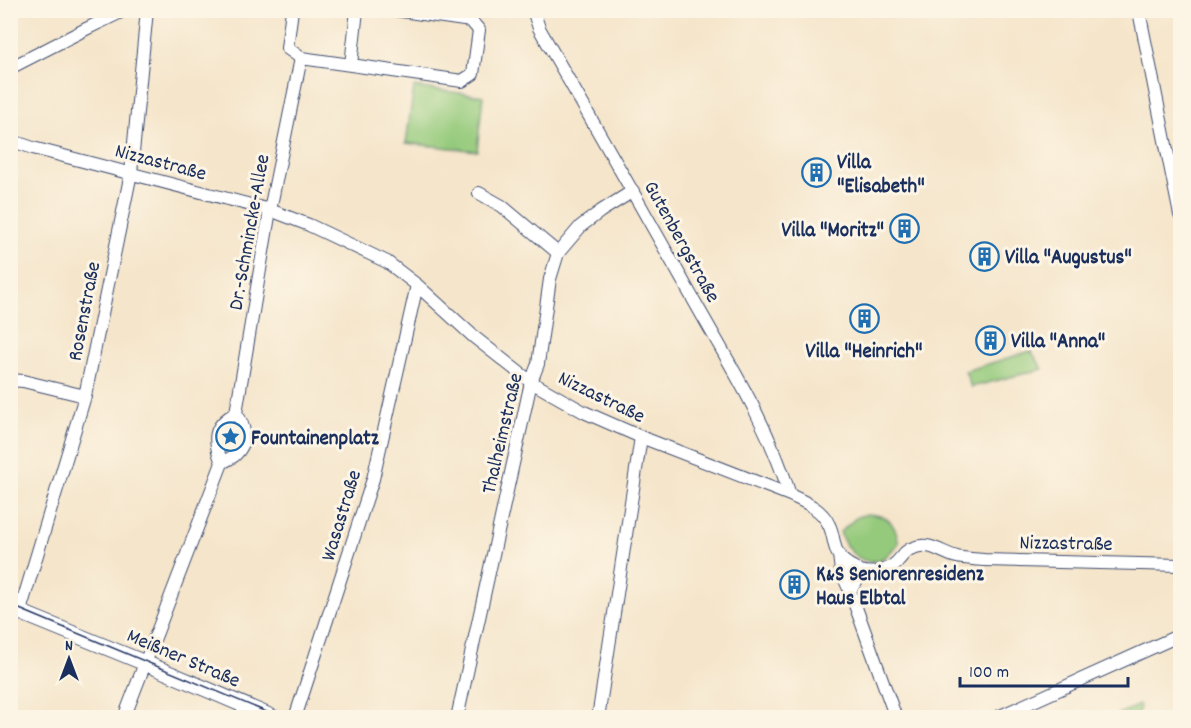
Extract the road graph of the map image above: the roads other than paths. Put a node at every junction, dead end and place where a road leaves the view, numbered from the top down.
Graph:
1 (125, 10) edge
2 (147, 10) edge
3 (292, 10) edge
4 (357, 10) edge
5 (395, 10) edge
6 (533, 10) edge
7 (1139, 11) edge
8 (301, 58) junction
9 (351, 64) junction
10 (10, 68) edge
11 (10, 140) edge
12 (130, 173) junction
13 (633, 191) junction
14 (479, 193) dead end
15 (270, 210) junction
16 (1180, 215) edge
17 (558, 253) junction
18 (417, 285) junction
19 (10, 380) edge
20 (531, 382) junction
21 (85, 396) junction
22 (236, 413) junction
23 (641, 437) junction
24 (222, 463) junction
25 (790, 495) junction
26 (839, 555) junction
27 (1180, 565) edge
28 (862, 572) junction
29 (850, 591) junction
30 (15, 610) edge
31 (1180, 635) edge
32 (145, 663) junction
33 (124, 717) edge
34 (274, 717) edge
35 (295, 717) edge
36 (457, 717) edge
37 (598, 717) edge
38 (896, 717) edge
39 (996, 717) edge

1 - 10 street
2 - 12 street, Rosenstraße
3 - 8 street
4 - 9 street
5 - 9 street
6 - 13 street, Gutenbergstraße
7 - 16 street
8 - 9 street
8 - 15 street, Dr.-Schmincke-Allee
11 - 12 street, Nizzastraße
12 - 15 street, Nizzastraße
12 - 21 street, Rosenstraße
13 - 17 street, Thalheimstraße
13 - 25 street, Gutenbergstraße
14 - 17 street
15 - 18 street, Nizzastraße
15 - 22 street, Dr.-Schmincke-Allee
17 - 20 street, Thalheimstraße
18 - 20 street, Nizzastraße
18 - 35 street, Wasastraße
19 - 21 street
20 - 23 street, Nizzastraße
20 - 36 street, Thalheimstraße
21 - 30 street, Rosenstraße
22 - 24 street
22 - 24 street, Dr.-Schmincke-Allee
23 - 25 street, Nizzastraße
23 - 37 street
24 - 32 street, Dr.-Schmincke-Allee
25 - 26 street, Nizzastraße
26 - 28 street
26 - 29 street
27 - 28 street, Nizzastraße
28 - 29 street
29 - 38 street
30 - 32 main road, Meißner Straße
31 - 39 street
32 - 33 street, Dr.-Schmincke-Allee
32 - 34 main road, Meißner Straße

